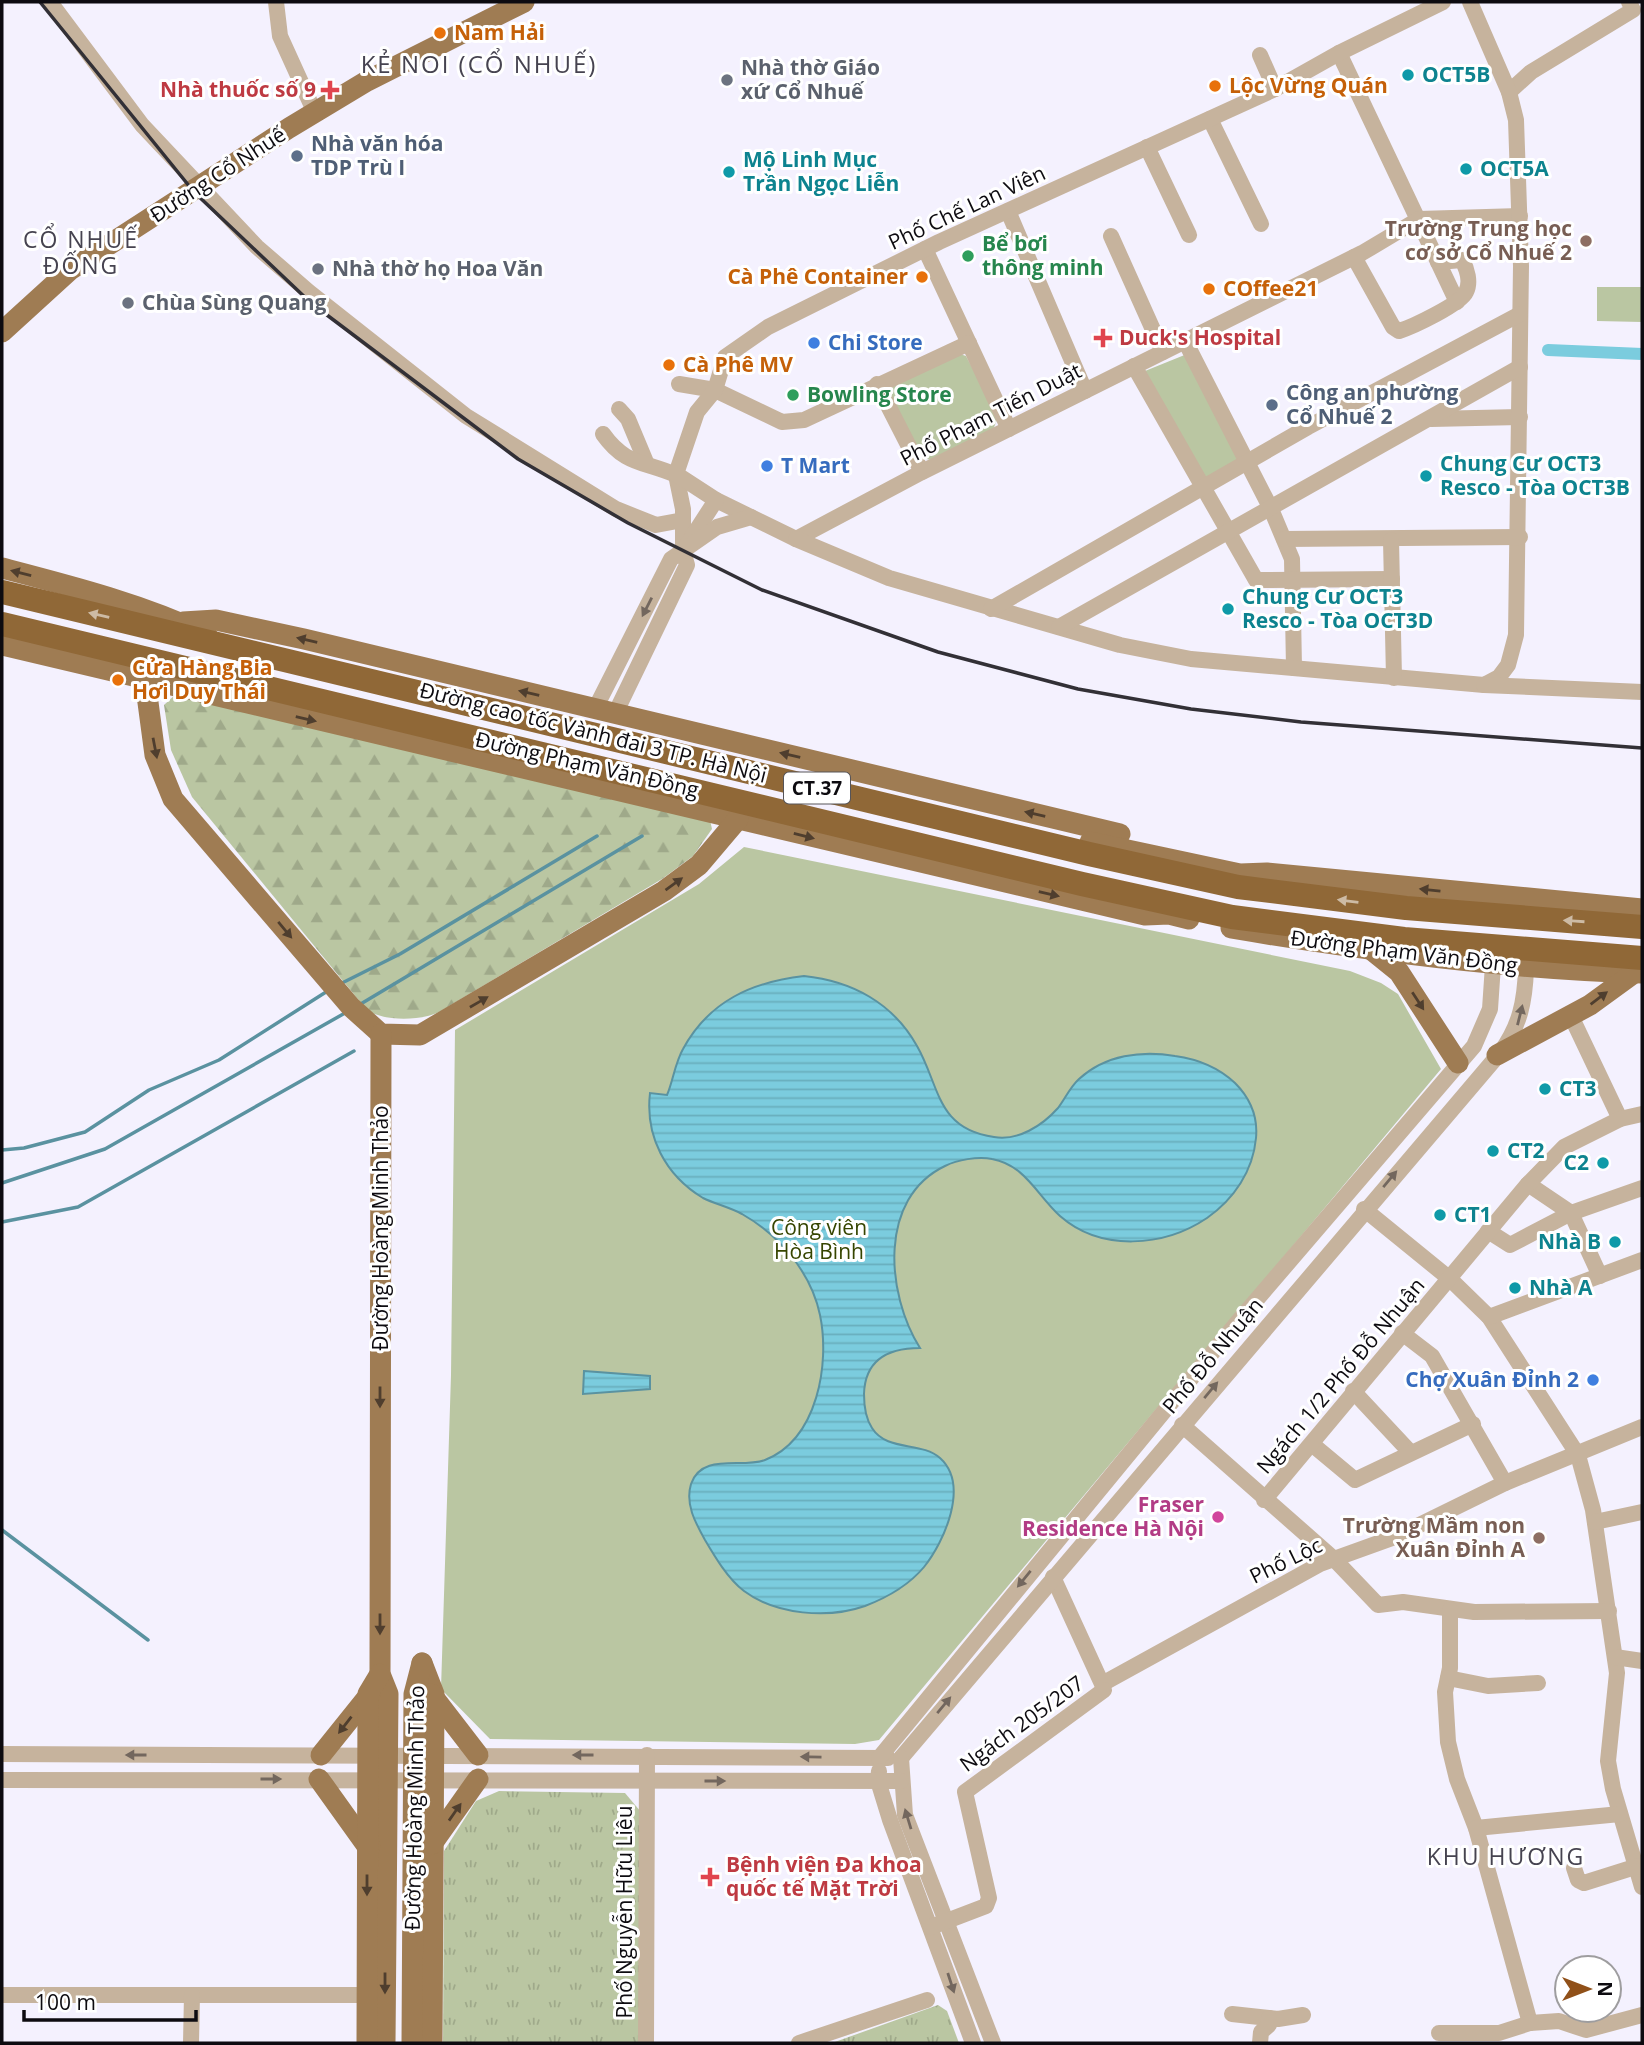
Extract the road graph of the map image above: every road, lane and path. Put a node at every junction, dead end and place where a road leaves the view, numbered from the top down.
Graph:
1 (50, 2) edge
2 (276, 2) edge
3 (524, 2) edge
4 (1443, 2) edge
5 (1470, 2) edge
6 (1631, 6) edge
7 (1339, 53) junction
8 (1260, 55) dead end
9 (1275, 89) junction
10 (1509, 92) junction
11 (315, 113) junction
12 (1210, 119) junction
13 (1147, 148) junction
14 (201, 186) junction
15 (1008, 211) junction
16 (1520, 216) junction
17 (1419, 219) junction
18 (1261, 223) dead end
19 (1111, 236) dead end
20 (1189, 236) dead end
21 (925, 248) junction
22 (1354, 257) junction
23 (1438, 262) junction
24 (1457, 302) junction
25 (1520, 314) junction
26 (2, 332) edge
27 (1185, 341) junction
28 (969, 343) junction
29 (1163, 352) junction
30 (1134, 366) junction
31 (1520, 367) junction
32 (679, 384) dead end
33 (877, 384) junction
34 (715, 390) junction
35 (1085, 391) junction
36 (619, 409) dead end
37 (1520, 418) junction
38 (1428, 419) junction
39 (1009, 429) junction
40 (603, 435) dead end
41 (646, 462) junction
42 (1247, 463) junction
43 (922, 472) junction
44 (676, 475) junction
45 (1203, 487) junction
46 (716, 500) junction
47 (1270, 509) junction
48 (751, 517) junction
49 (683, 520) junction
50 (1226, 533) junction
51 (1520, 537) junction
52 (796, 539) junction
53 (1284, 539) junction
54 (1391, 540) junction
55 (683, 551) junction
56 (2, 568) edge
57 (1391, 579) junction
58 (1294, 580) junction
59 (2, 592) edge
60 (991, 609) junction
61 (180, 622) junction
62 (2, 624) edge
63 (1059, 628) junction
64 (2, 630) edge
65 (2, 645) edge
66 (1294, 668) junction
67 (1394, 678) junction
68 (145, 680) junction
69 (1484, 685) junction
70 (1642, 692) edge
71 (605, 711) junction
72 (738, 819) junction
73 (1267, 873) junction
74 (1497, 897) junction
75 (1530, 900) junction
76 (1642, 909) edge
77 (1169, 914) junction
78 (1642, 926) edge
79 (1373, 951) junction
80 (1493, 965) junction
81 (1526, 968) junction
82 (1639, 968) edge
83 (1571, 1016) junction
84 (381, 1034) junction
85 (1497, 1055) junction
86 (1458, 1063) junction
87 (1635, 1120) edge
88 (1528, 1184) junction
89 (1642, 1188) edge
90 (1364, 1209) junction
91 (1571, 1213) junction
92 (1488, 1231) junction
93 (1642, 1261) edge
94 (1600, 1276) junction
95 (1450, 1279) junction
96 (1489, 1317) junction
97 (1402, 1333) junction
98 (1353, 1391) junction
99 (1473, 1424) junction
100 (1182, 1425) junction
101 (1642, 1427) edge
102 (1313, 1445) junction
103 (1410, 1452) junction
104 (1578, 1455) junction
105 (1119, 1465) junction
106 (1136, 1480) junction
107 (1506, 1483) junction
108 (1264, 1500) junction
109 (1642, 1512) edge
110 (1594, 1522) junction
111 (1334, 1559) junction
112 (1053, 1577) junction
113 (1450, 1610) junction
114 (1609, 1611) junction
115 (1615, 1657) junction
116 (1642, 1661) edge
117 (422, 1662) dead end
118 (1448, 1678) junction
119 (1538, 1683) dead end
120 (379, 1687) junction
121 (1103, 1687) junction
122 (424, 1694) junction
123 (1070, 1715) joint
124 (2, 1754) edge
125 (321, 1755) junction
126 (377, 1755) junction
127 (423, 1755) junction
128 (478, 1755) junction
129 (647, 1755) junction
130 (879, 1758) junction
131 (901, 1758) junction
132 (319, 1779) junction
133 (377, 1779) junction
134 (423, 1779) junction
135 (478, 1779) junction
136 (2, 1780) edge
137 (647, 1781) junction
138 (878, 1781) junction
139 (901, 1781) junction
140 (1620, 1814) junction
141 (1476, 1828) junction
142 (422, 1844) junction
143 (376, 1846) junction
144 (1638, 1858) edge
145 (1574, 1868) dead end
146 (1642, 1887) edge
147 (938, 1924) junction
148 (949, 1954) junction
149 (2, 1994) edge
150 (192, 1994) junction
151 (367, 1995) junction
152 (926, 2000) dead end
153 (1231, 2014) dead end
154 (1303, 2015) dead end
155 (1642, 2015) edge
156 (1269, 2018) junction
157 (1530, 2023) junction
158 (1438, 2033) dead end
159 (191, 2043) edge
160 (367, 2043) edge
161 (385, 2043) edge
162 (412, 2043) edge
163 (432, 2043) edge
164 (646, 2043) edge
165 (801, 2043) edge
166 (973, 2043) edge
167 (993, 2043) edge
168 (1260, 2043) edge

1 - 14 street
2 - 11 street
3 - 11 main road, Đường Cổ Nhuế
4 - 7 street, Phố Chế Lan Viên
5 - 10 street
6 - 10 street
7 - 9 street, Phố Chế Lan Viên
7 - 17 street
8 - 9 street
9 - 12 street, Phố Chế Lan Viên
10 - 16 street
11 - 14 main road, Đường Cổ Nhuế
12 - 13 street, Phố Chế Lan Viên
12 - 18 street
13 - 15 street, Phố Chế Lan Viên
13 - 20 street
14 - 26 main road, Đường Cổ Nhuế
14 - 49 street
15 - 21 street, Phố Chế Lan Viên
15 - 35 street
16 - 17 street, Phố Phạm Tiến Duật
16 - 25 street
17 - 22 street, Phố Phạm Tiến Duật
17 - 23 street
19 - 29 street
21 - 28 street
21 - 34 street, Phố Chế Lan Viên
22 - 24 street
22 - 27 street, Phố Phạm Tiến Duật
23 - 24 street
23 - 24 street
25 - 31 street
25 - 42 street
27 - 29 street, Phố Phạm Tiến Duật
27 - 42 street
28 - 33 street
28 - 39 street
29 - 30 street, Phố Phạm Tiến Duật
30 - 35 street, Phố Phạm Tiến Duật
30 - 45 street
31 - 37 street
31 - 38 street
32 - 34 street
33 - 34 street
33 - 43 street
34 - 44 street, Phố Chế Lan Viên
35 - 39 street, Phố Phạm Tiến Duật
36 - 41 street
37 - 38 street
37 - 51 street
38 - 47 street
39 - 43 street, Phố Phạm Tiến Duật
40 - 41 street
41 - 44 street
42 - 45 street
42 - 47 street
43 - 52 street, Phố Phạm Tiến Duật
44 - 46 street
44 - 49 street
45 - 50 street
45 - 60 street
46 - 48 street
46 - 55 street
47 - 50 street
47 - 53 street
48 - 52 street
48 - 55 street
49 - 55 street
50 - 58 street
50 - 63 street
51 - 54 street
51 - 69 street
52 - 60 street
53 - 54 street
53 - 58 street
54 - 57 street
55 - 71 street
61 -> 56 main road, Đường Phạm Văn Đồng
57 - 58 street
57 - 67 street
58 - 66 street
78 -> 59 highway, Đường cao tốc Vành đai 3 TP. Hà Nội / CT.37, bridge
60 - 63 street
71 -> 61 main road, Đường Phạm Văn Đồng
61 - 73 main road, Đường Phạm Văn Đồng
62 - 82 highway, Đường cao tốc Vành đai 3 TP. Hà Nội / CT.37, bridge
63 - 66 street
64 - 77 main road, Đường Phạm Văn Đồng
65 - 68 main road, Đường Phạm Văn Đồng
66 - 67 street
67 - 69 street
68 -> 72 main road, Đường Phạm Văn Đồng
68 -> 84 main road
69 - 70 street
73 -> 71 main road, Đường Phạm Văn Đồng
72 -> 77 main road, Đường Phạm Văn Đồng
84 -> 72 main road
74 -> 73 main road, Đường Phạm Văn Đồng
74 - 75 main road, Đường Phạm Văn Đồng
74 - 80 main road
75 - 76 main road, Đường Phạm Văn Đồng
75 - 81 main road
77 - 79 main road, Đường Phạm Văn Đồng
79 - 80 main road, Đường Phạm Văn Đồng
79 -> 86 main road
80 - 81 main road, Đường Phạm Văn Đồng
80 - 86 street, Phố Đỗ Nhuận
81 - 82 main road, Đường Phạm Văn Đồng
85 -> 81 street, Phố Đỗ Nhuận
83 -> 82 main road
83 - 85 main road
83 - 87 street
84 -> 120 main road, Đường Hoàng Minh Thảo
90 -> 85 street, Phố Đỗ Nhuận
86 - 105 street, Phố Đỗ Nhuận
87 - 88 street, Ngách 1/2 Phố Đỗ Nhuận
88 - 91 street
88 - 92 street, Ngách 1/2 Phố Đỗ Nhuận
89 - 91 street
90 - 95 street
100 -> 90 street, Phố Đỗ Nhuận
91 - 92 street
91 - 94 street
92 - 95 street, Ngách 1/2 Phố Đỗ Nhuận
93 - 94 street
94 - 96 street
95 - 96 street
95 - 97 street, Ngách 1/2 Phố Đỗ Nhuận
96 - 104 street
97 - 98 street, Ngách 1/2 Phố Đỗ Nhuận
97 - 99 street
98 - 102 street, Ngách 1/2 Phố Đỗ Nhuận
98 - 103 street
99 - 103 street
99 - 107 street
100 - 106 street, Phố Đỗ Nhuận
100 - 108 street
101 - 104 street, Phố Lộc
102 - 103 street
102 - 108 street, Ngách 1/2 Phố Đỗ Nhuận
104 - 107 street, Phố Lộc
104 - 110 street
105 - 106 street
105 -> 130 street, Phố Đỗ Nhuận
106 - 112 street, Phố Đỗ Nhuận
107 - 111 street, Phố Lộc
108 - 111 street
109 - 110 street
110 - 114 street
111 - 113 street
111 - 121 street, Phố Lộc
112 - 121 street
131 -> 112 street, Phố Đỗ Nhuận
113 - 114 street
113 - 118 street
114 - 115 street
115 - 116 street
115 - 140 street
117 - 122 main road, Đường Hoàng Minh Thảo
118 - 119 street
118 - 141 street
120 - 122 main road
120 -> 125 main road
120 - 126 main road, Đường Hoàng Minh Thảo
121 - 123 street, Phố Lộc
122 - 127 main road, Đường Hoàng Minh Thảo
122 - 128 main road
123 - 147 street, Ngách 205/207
125 -> 124 street
125 - 126 street
126 - 127 street
126 - 133 main road, Đường Hoàng Minh Thảo
127 - 128 street
127 - 134 main road, Đường Hoàng Minh Thảo
129 -> 128 street
130 -> 129 street
129 - 137 street, Phố Nguyễn Hữu Liêu
130 - 131 street
130 - 138 street
131 - 139 street
132 - 133 street
136 -> 132 street
132 - 143 main road
133 - 134 street
133 - 143 main road, Đường Hoàng Minh Thảo
134 - 135 street
134 - 142 main road, Đường Hoàng Minh Thảo
135 - 137 street
142 -> 135 main road
137 -> 138 street
137 - 164 street, Phố Nguyễn Hữu Liêu
138 - 139 street
138 - 147 street
147 -> 139 street
140 - 141 street
140 - 144 street
141 - 157 street
142 - 162 main road, Đường Hoàng Minh Thảo
142 - 163 main road, Đường Hoàng Minh Thảo
143 -> 151 main road, Đường Hoàng Minh Thảo
143 -> 161 main road, Đường Hoàng Minh Thảo
144 - 145 street
144 - 146 street
147 - 148 street
148 -> 166 street
148 - 167 street
149 - 150 street
150 - 151 street
150 - 159 street
151 - 160 main road, Đường Hoàng Minh Thảo
152 - 165 street
153 - 156 street
154 - 156 street
155 - 157 street
156 - 168 street
157 - 158 street

